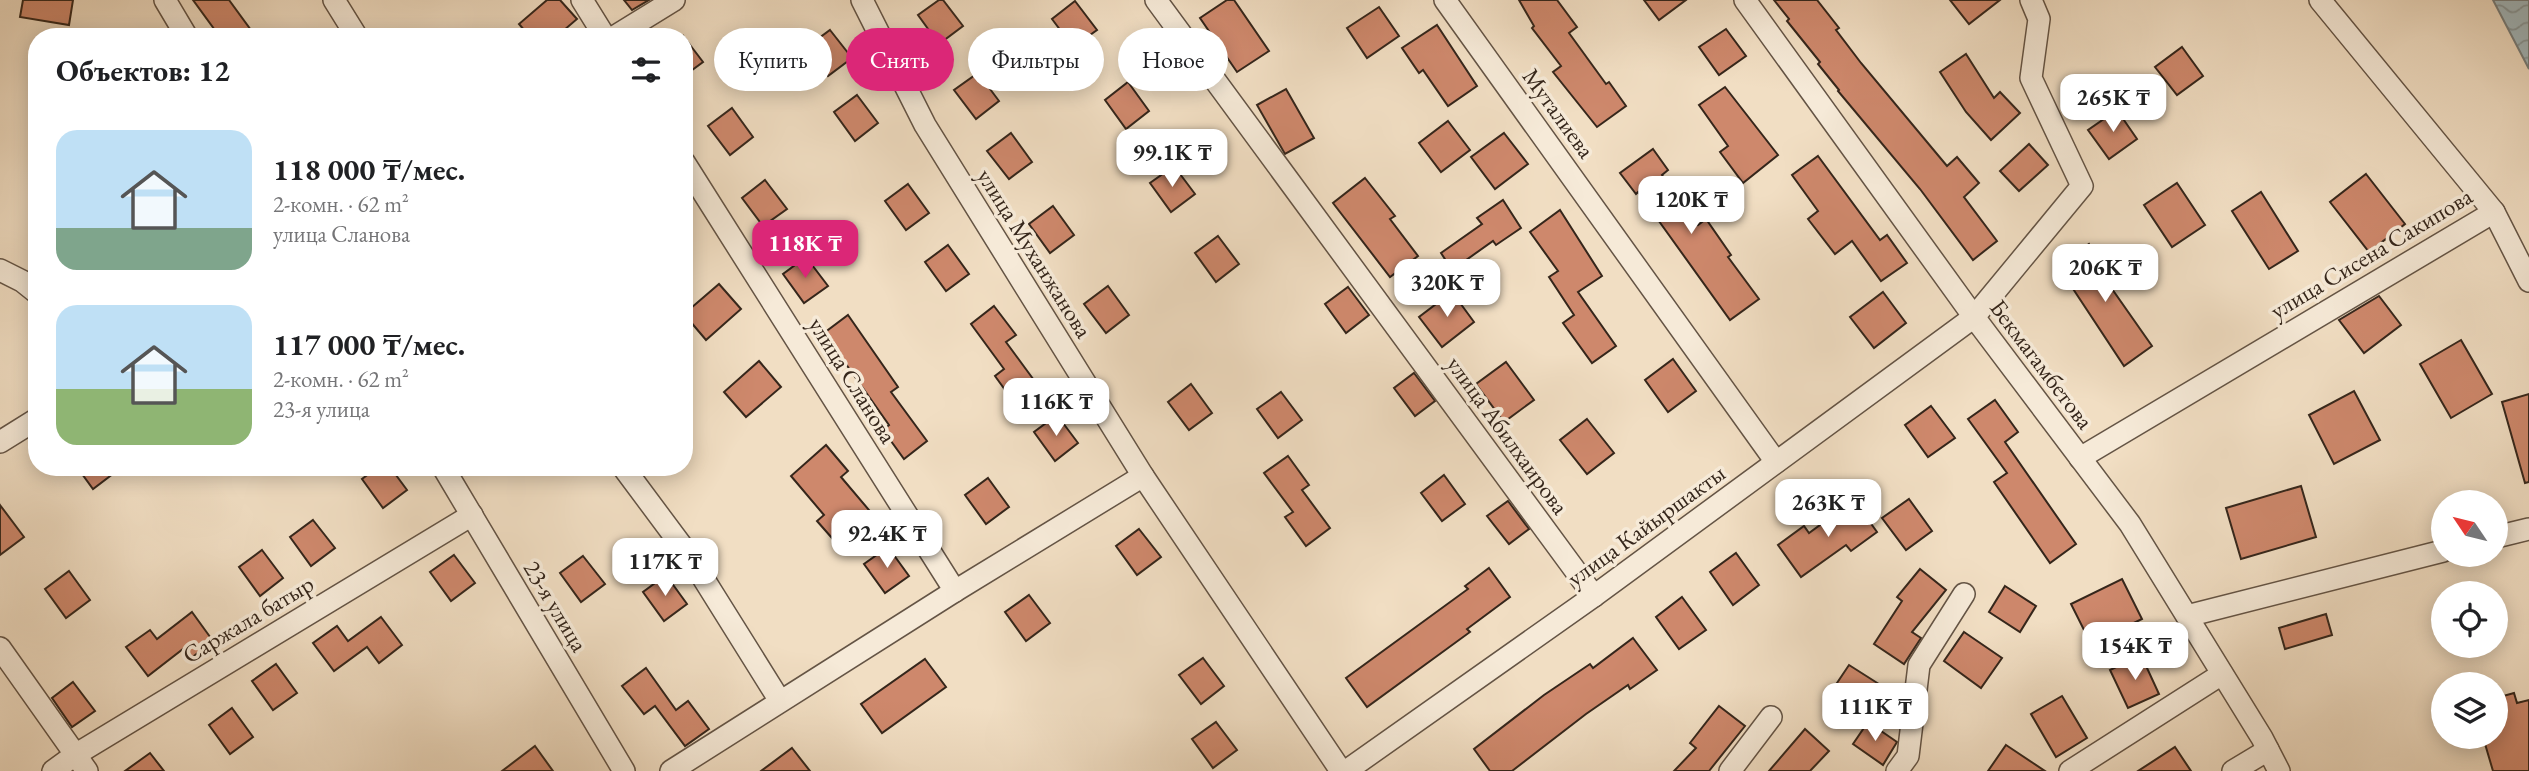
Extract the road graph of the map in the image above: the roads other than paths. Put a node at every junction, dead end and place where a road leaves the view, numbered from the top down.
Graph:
1 (165, 0) edge
2 (334, 0) edge
3 (582, 0) edge
4 (674, 0) edge
5 (862, 0) edge
6 (1156, 0) edge
7 (1446, 0) edge
8 (1745, 0) edge
9 (2031, 0) edge
10 (2320, 0) edge
11 (182, 28) edge
12 (351, 28) edge
13 (599, 28) edge
14 (629, 28) edge
15 (693, 176) edge
16 (2494, 212) junction
17 (0, 270) edge
18 (2529, 281) edge
19 (28, 286) edge
20 (1973, 317) junction
21 (28, 425) edge
22 (0, 442) edge
23 (2080, 458) junction
24 (1776, 462) junction
25 (448, 476) edge
26 (630, 476) edge
27 (1143, 476) junction
28 (472, 515) junction
29 (2529, 529) edge
30 (2508, 534) edge
31 (2431, 554) edge
32 (955, 591) junction
33 (1964, 594) dead end
34 (1594, 596) junction
35 (2187, 616) junction
36 (0, 648) edge
37 (2222, 674) junction
38 (780, 701) junction
39 (1771, 717) dead end
40 (2268, 750) junction
41 (81, 763) edge
42 (54, 771) edge
43 (624, 771) edge
44 (671, 771) edge
45 (1343, 771) edge
46 (1730, 771) edge
47 (1897, 771) edge
48 (2070, 771) edge
49 (2234, 771) edge
50 (2279, 771) edge

1 - 11 street
2 - 12 street
3 - 13 street
4 - 14 street
5 - 27 street, улица Муханжанова
6 - 34 street, улица Абилхаирова
7 - 24 street, Муталиева
8 - 20 street, Бекмагамбетова
9 - 20 street, улица Кайыршакты
10 - 16 street, улица Сисена Сакипова
15 - 32 street, улица Сланова
16 - 18 street
16 - 23 street, улица Сисена Сакипова
17 - 19 street
20 - 23 street, Бекмагамбетова
20 - 24 street, улица Кайыршакты
21 - 22 street
23 - 35 street, Бекмагамбетова
24 - 34 street, улица Кайыршакты
25 - 28 street, 23-я улица
26 - 38 street
27 - 32 street
27 - 45 street, улица Муханжанова
28 - 41 street, Саржала батыр
28 - 43 street, 23-я улица
29 - 30 street
31 - 35 street
32 - 38 street
33 - 47 street
34 - 45 street, улица Кайыршакты
35 - 37 street, Бекмагамбетова
36 - 41 street
37 - 40 street, Бекмагамбетова
37 - 48 street
38 - 44 street
39 - 46 street
40 - 49 street
40 - 50 street, Бекмагамбетова
41 - 42 street, Саржала батыр

